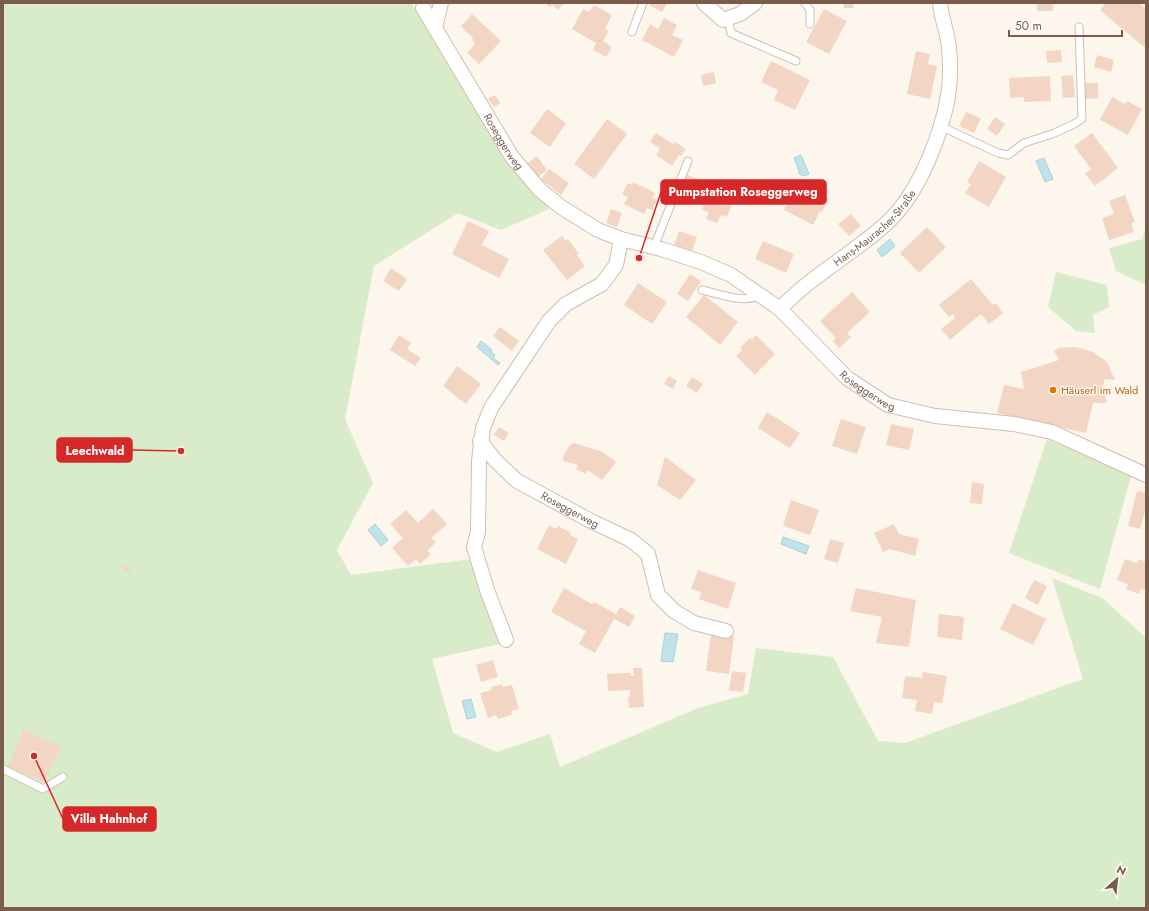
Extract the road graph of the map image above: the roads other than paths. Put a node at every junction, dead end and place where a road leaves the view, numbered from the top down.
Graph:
1 (441, 3) edge
2 (643, 3) edge
3 (704, 3) edge
4 (755, 3) edge
5 (805, 3) edge
6 (940, 3) edge
7 (423, 8) dead end
8 (728, 18) junction
9 (810, 24) dead end
10 (435, 27) junction
11 (1079, 27) dead end
12 (632, 32) dead end
13 (796, 61) dead end
14 (940, 126) junction
15 (688, 161) dead end
16 (621, 239) junction
17 (654, 247) junction
18 (702, 290) dead end
19 (760, 295) junction
20 (780, 309) junction
21 (480, 441) junction
22 (1146, 475) edge
23 (726, 631) dead end
24 (506, 640) dead end
25 (3, 769) edge
26 (62, 776) dead end

1 - 10 street
2 - 12 lane
3 - 8 street
4 - 8 street
5 - 9 lane
6 - 14 street, Hans-Mauracher-Straße
7 - 10 street, Roseggerweg
8 - 13 lane
10 - 16 street, Roseggerweg
11 - 14 lane
14 - 20 street, Hans-Mauracher-Straße
15 - 17 lane
16 - 17 street, Roseggerweg
16 - 21 street
17 - 19 street, Roseggerweg
18 - 19 lane
19 - 20 street, Roseggerweg
20 - 22 street, Roseggerweg
21 - 23 street, Roseggerweg
21 - 24 street
25 - 26 lane

